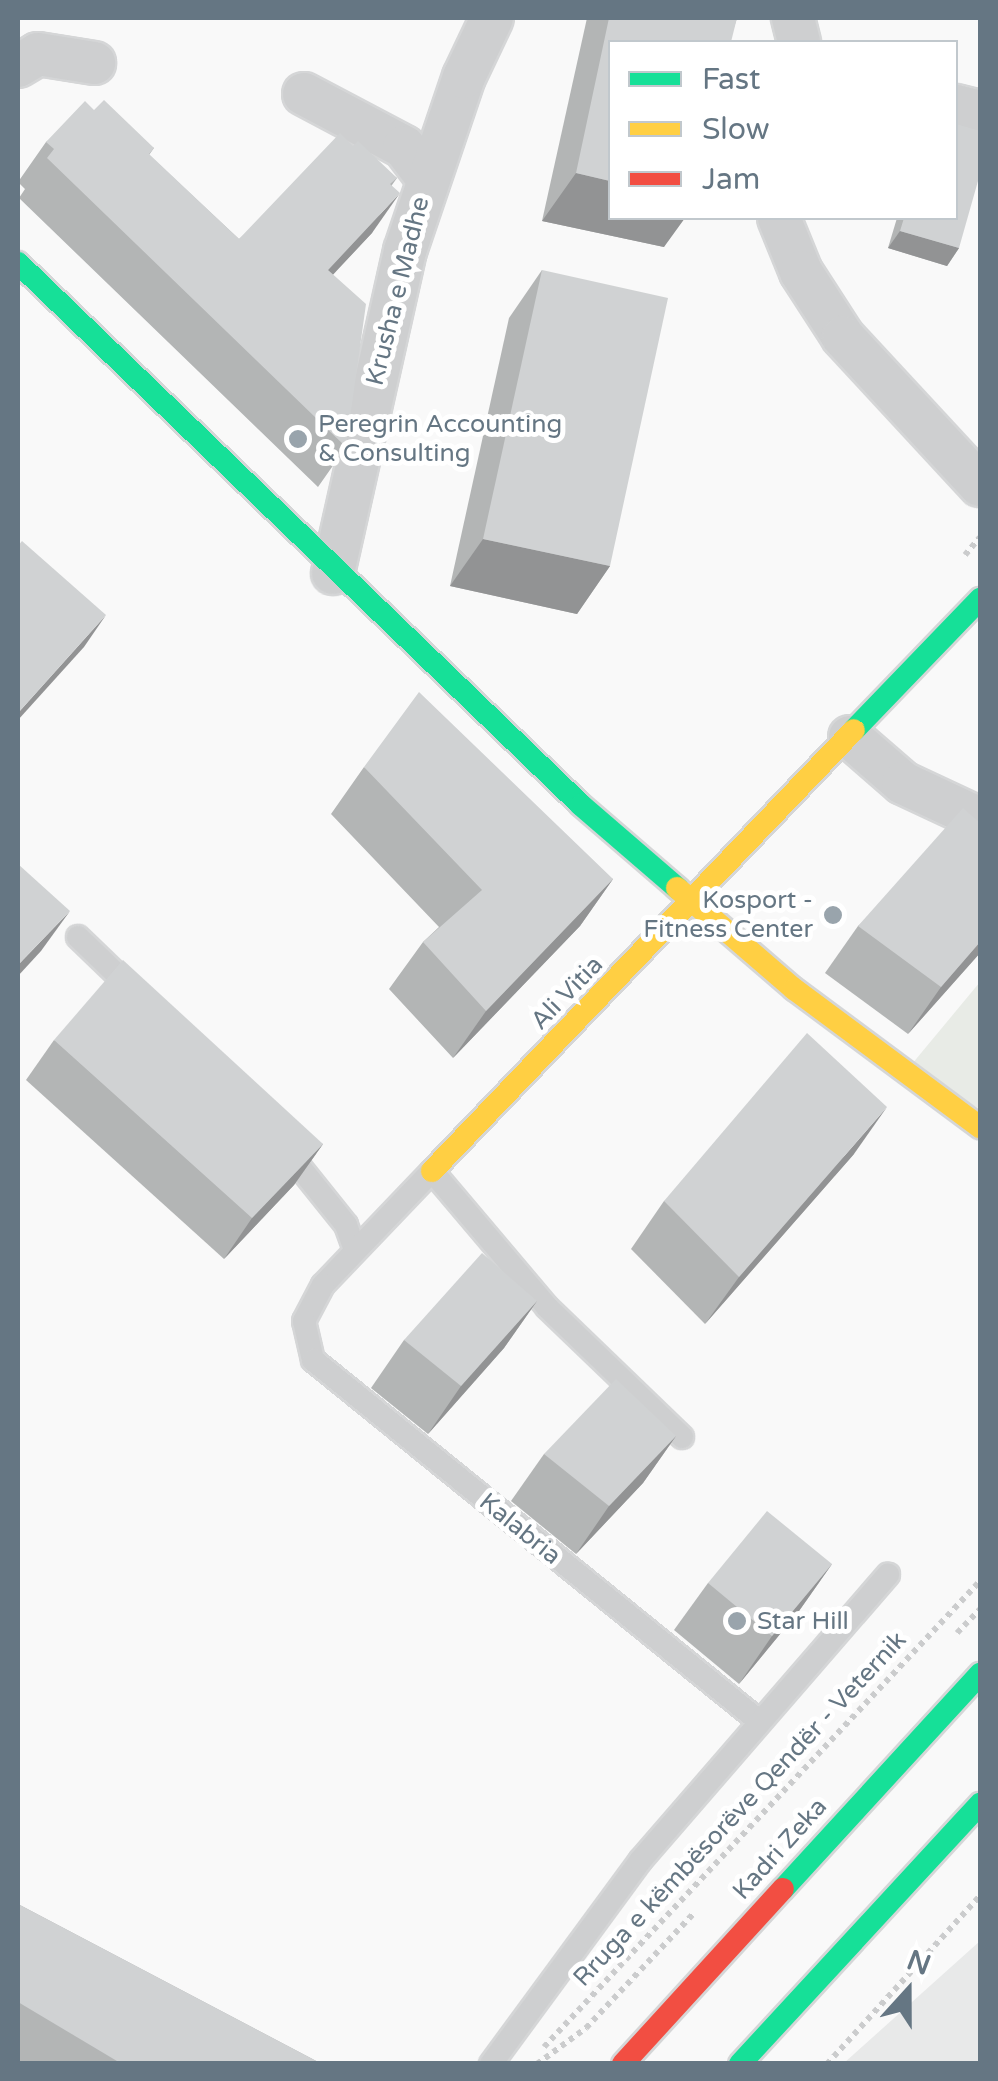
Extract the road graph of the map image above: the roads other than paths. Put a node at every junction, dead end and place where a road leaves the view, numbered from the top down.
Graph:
1 (492, 18) edge
2 (94, 63) dead end
3 (18, 66) edge
4 (304, 94) dead end
5 (428, 179) junction
6 (780, 220) edge
7 (18, 263) edge
8 (980, 485) edge
9 (333, 573) junction
10 (980, 599) edge
11 (850, 737) junction
12 (980, 819) edge
13 (697, 899) junction
14 (78, 938) dead end
15 (148, 1004) edge
16 (980, 1127) edge
17 (272, 1133) edge
18 (432, 1170) junction
19 (355, 1250) junction
20 (304, 1321) joint
21 (682, 1437) dead end
22 (888, 1574) dead end
23 (980, 1674) edge
24 (759, 1721) junction
25 (980, 1804) edge
26 (490, 2064) edge
27 (623, 2064) edge
28 (740, 2064) edge

1 - 5 street, Krusha e Madhe
2 - 3 street
4 - 5 street
5 - 9 street, Krusha e Madhe
6 - 8 street
7 - 9 main road
9 - 13 main road
10 - 11 main road, Ali Vitia
11 - 12 street
11 - 13 main road, Ali Vitia
13 - 16 main road
13 - 18 main road, Ali Vitia
14 - 15 lane
17 - 19 lane
18 - 19 lane, Ali Vitia
18 - 21 lane
19 - 20 lane, Ali Vitia
20 - 24 lane, Kalabria
22 - 24 lane
23 - 27 main road, Kadri Zeka
24 - 26 lane
25 - 28 main road

